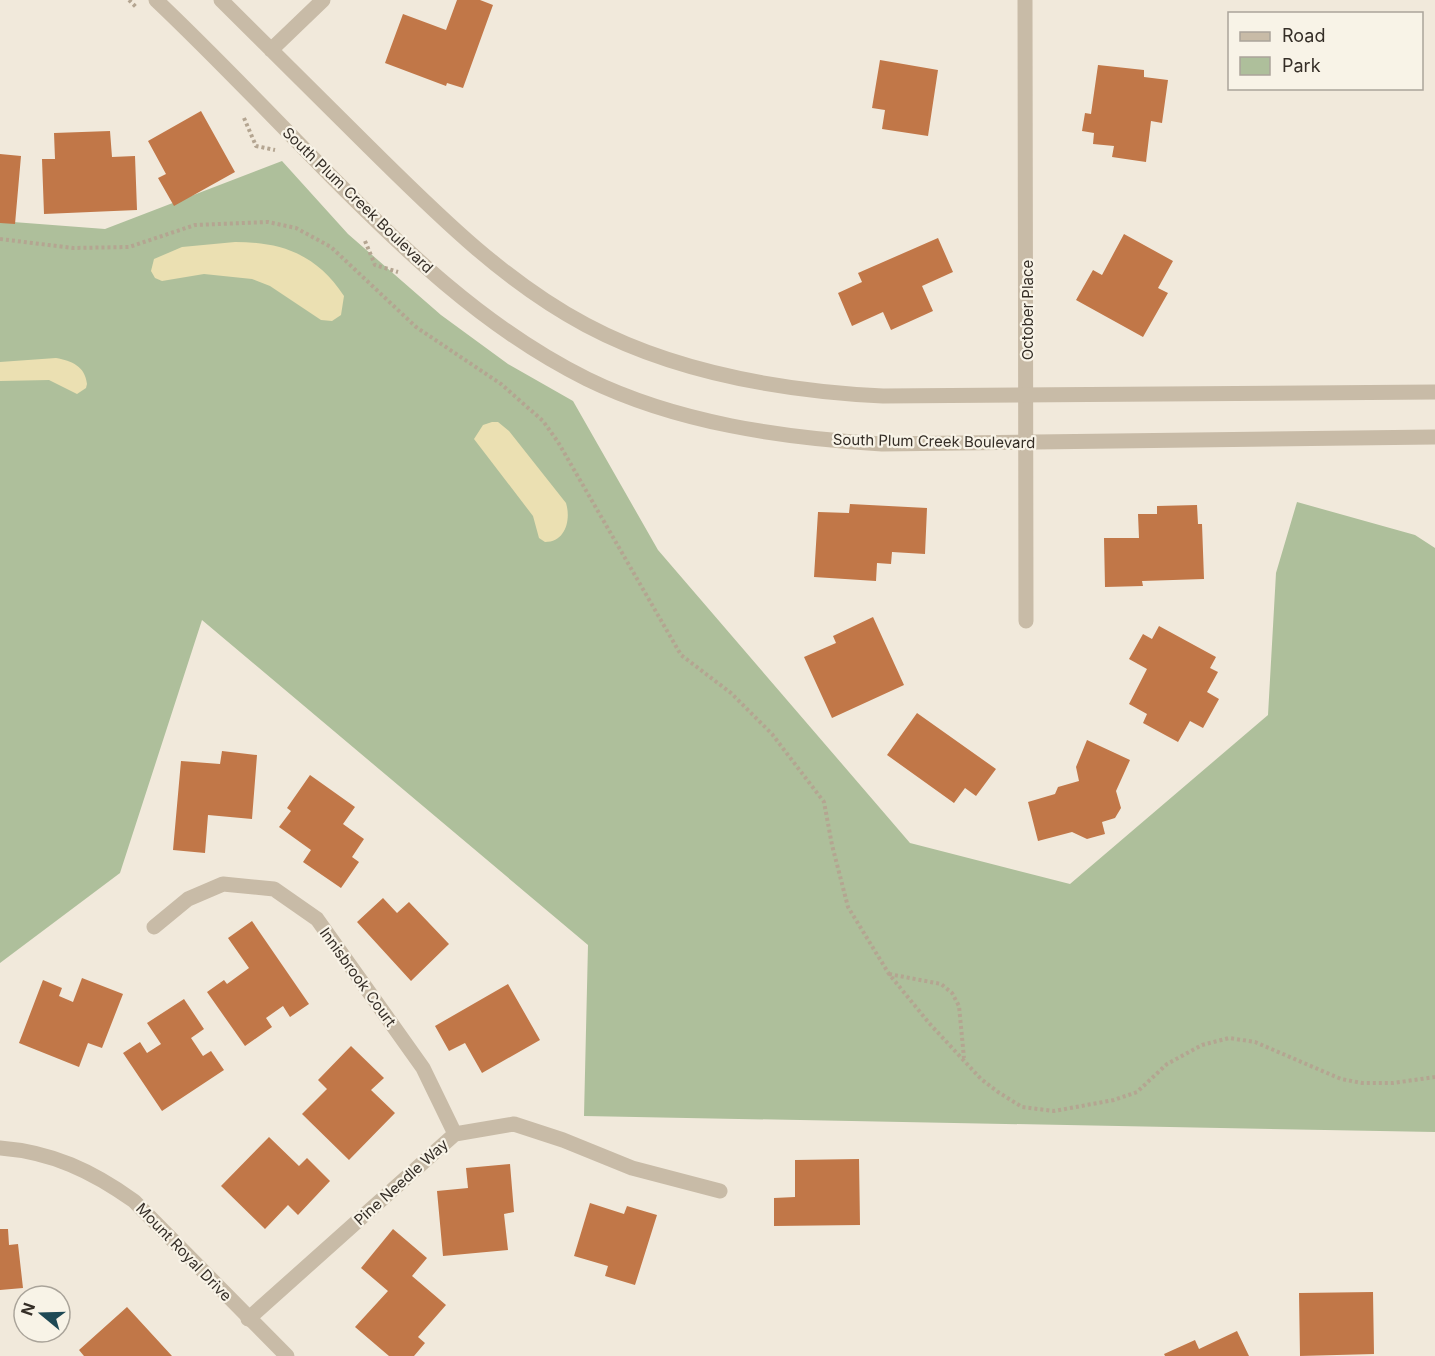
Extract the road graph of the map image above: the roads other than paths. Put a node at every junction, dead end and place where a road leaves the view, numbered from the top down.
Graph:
1 (156, 0) edge
2 (221, 0) edge
3 (323, 0) edge
4 (1025, 0) edge
5 (272, 50) junction
6 (1435, 392) edge
7 (1028, 396) junction
8 (1435, 437) edge
9 (1028, 443) junction
10 (1026, 621) dead end
11 (154, 927) dead end
12 (455, 1134) junction
13 (0, 1148) edge
14 (720, 1191) dead end
15 (248, 1319) junction
16 (287, 1356) edge

1 - 9 street, South Plum Creek Boulevard
2 - 5 street
3 - 5 street
4 - 7 street, October Place
5 - 7 street
6 - 7 street
7 - 9 street, October Place
8 - 9 street, South Plum Creek Boulevard
9 - 10 street, October Place
11 - 12 street, Innisbrook Court
12 - 14 street, Pine Needle Way
12 - 15 street, Pine Needle Way
13 - 15 street, Mount Royal Drive
15 - 16 street, Mount Royal Drive

